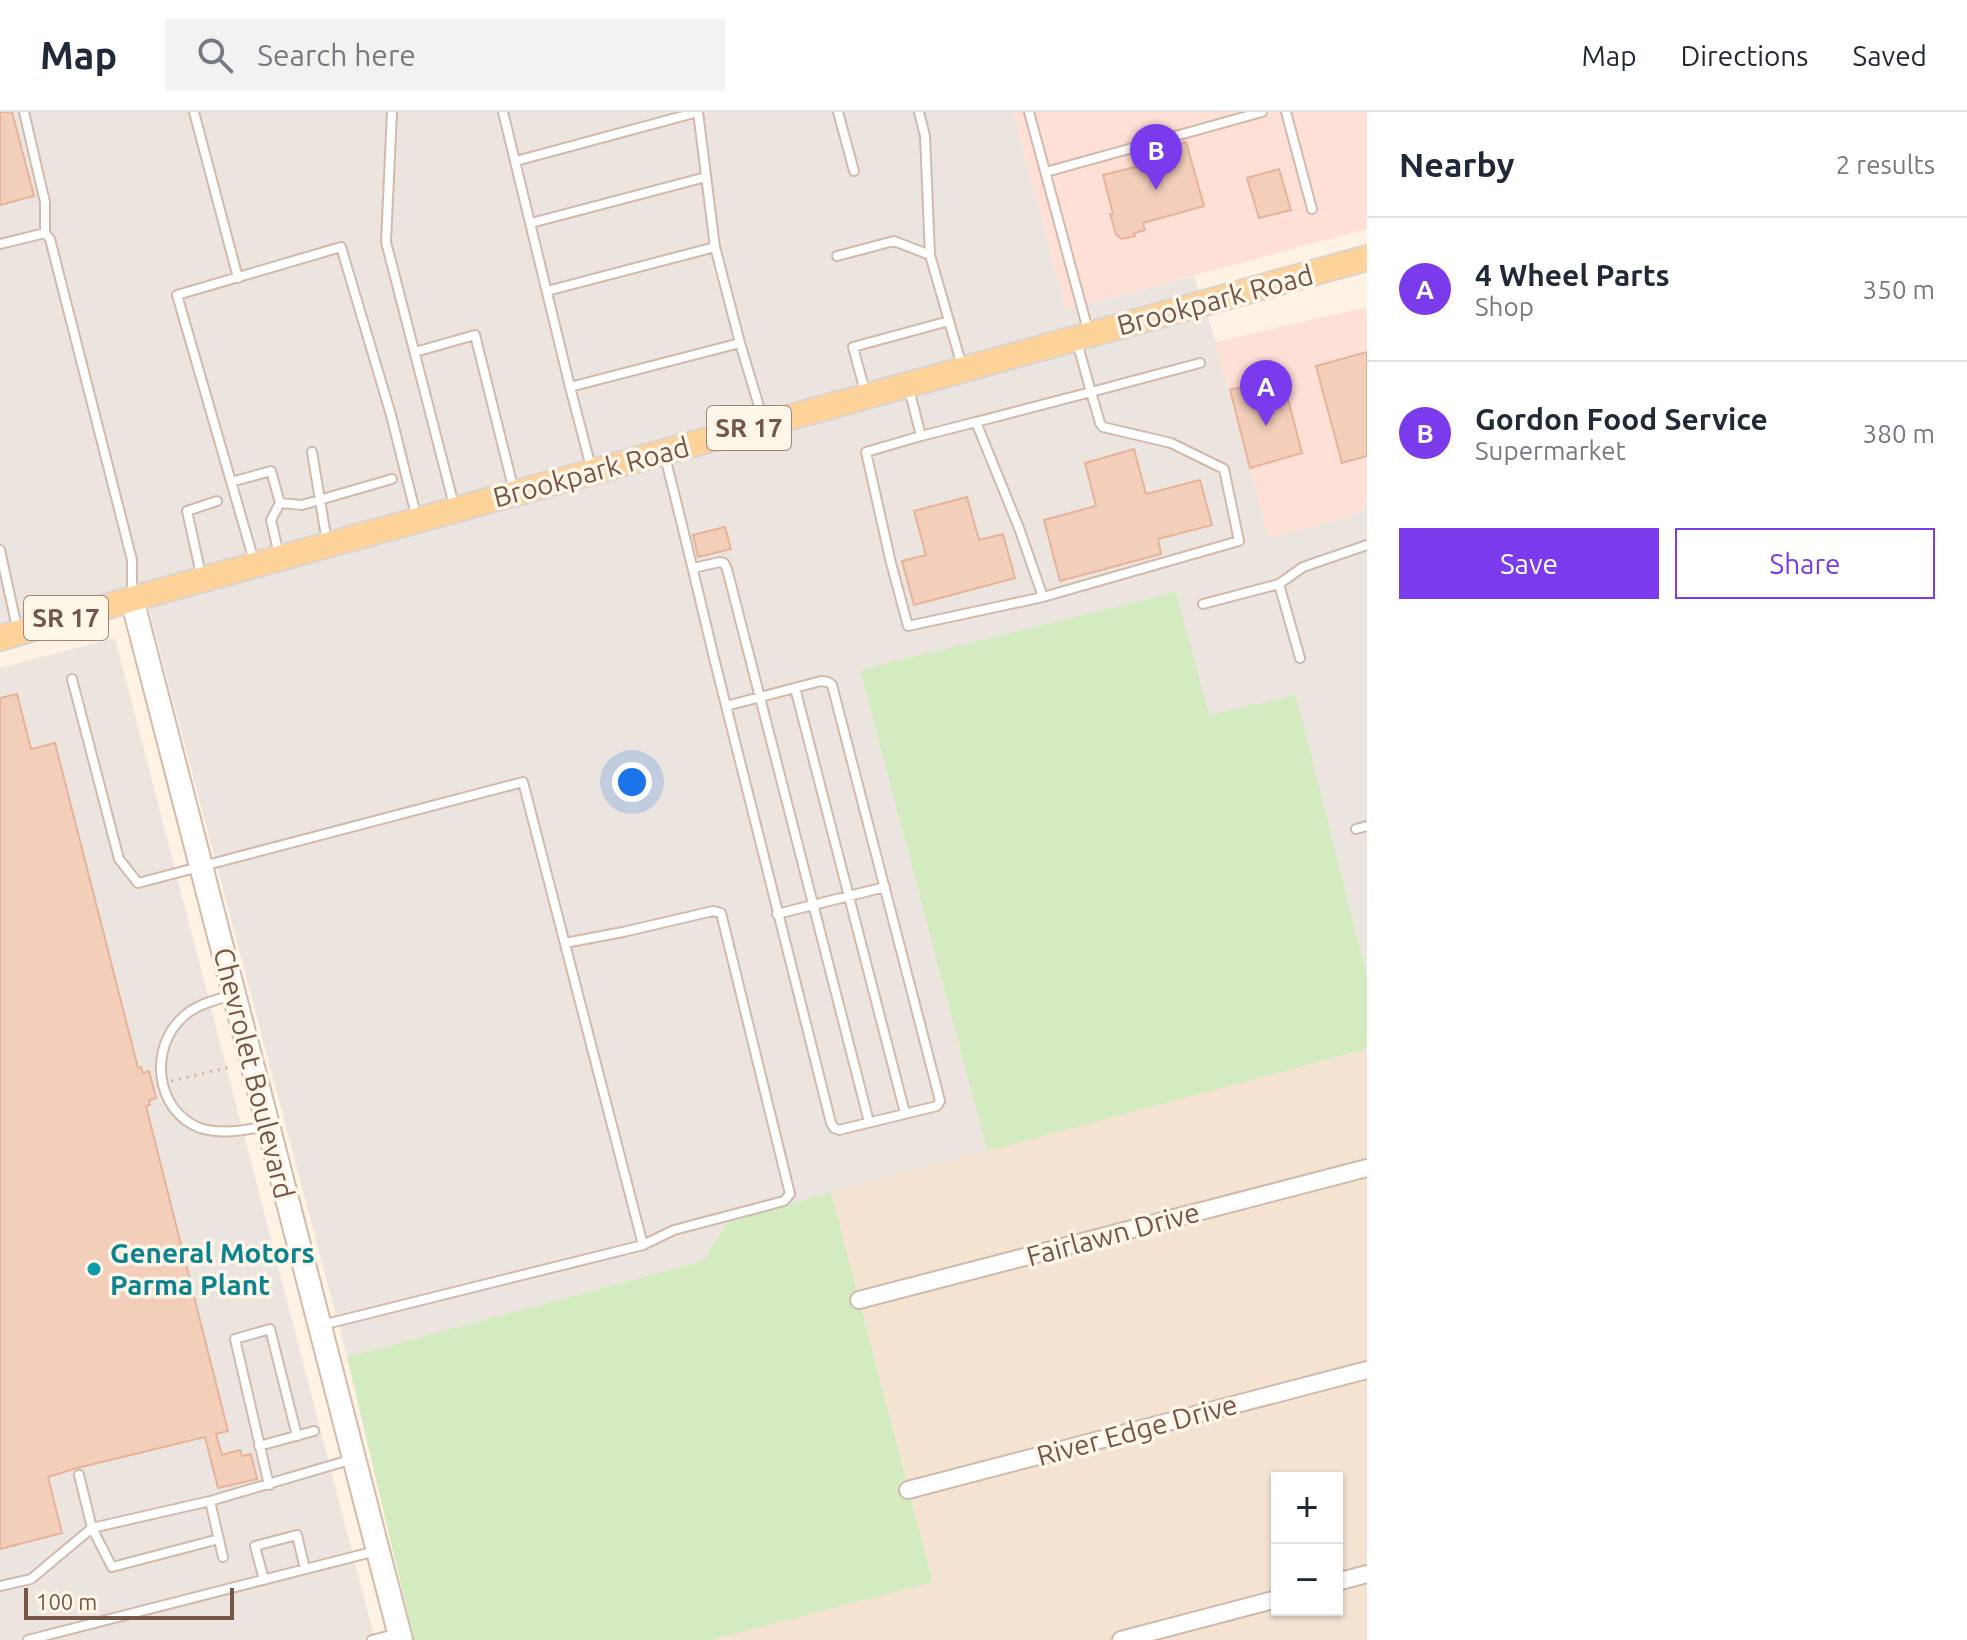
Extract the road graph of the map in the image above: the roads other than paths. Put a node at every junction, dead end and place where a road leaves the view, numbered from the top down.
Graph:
1 (24, 112) edge
2 (194, 112) edge
3 (392, 112) edge
4 (503, 112) edge
5 (698, 112) edge
6 (838, 112) edge
7 (919, 112) edge
8 (1029, 112) edge
9 (1262, 112) edge
10 (1286, 112) edge
11 (516, 161) junction
12 (854, 171) dead end
13 (1046, 172) junction
14 (706, 177) junction
15 (1312, 209) dead end
16 (531, 223) junction
17 (45, 233) junction
18 (0, 244) edge
19 (715, 247) junction
20 (930, 255) junction
21 (837, 256) dead end
22 (1367, 258) edge
23 (238, 278) junction
24 (547, 291) junction
25 (949, 321) junction
26 (1083, 336) junction
27 (740, 343) junction
28 (415, 352) junction
29 (1200, 363) dead end
30 (963, 369) junction
31 (908, 385) junction
32 (570, 387) junction
33 (1091, 392) junction
34 (866, 396) junction
35 (976, 422) junction
36 (764, 424) junction
37 (921, 436) junction
38 (312, 452) dead end
39 (664, 452) junction
40 (592, 472) junction
41 (392, 479) dead end
42 (231, 482) junction
43 (515, 493) junction
44 (320, 500) junction
45 (217, 501) dead end
46 (280, 503) junction
47 (455, 510) junction
48 (417, 520) junction
49 (328, 545) junction
50 (1367, 545) edge
51 (0, 550) edge
52 (280, 558) junction
53 (255, 565) junction
54 (693, 568) junction
55 (202, 579) junction
56 (1279, 584) junction
57 (1043, 597) junction
58 (132, 599) junction
59 (1203, 604) dead end
60 (9, 635) edge
61 (1300, 658) dead end
62 (72, 679) dead end
63 (795, 688) junction
64 (760, 697) junction
65 (726, 706) junction
66 (1367, 826) edge
67 (1356, 829) dead end
68 (201, 866) junction
69 (885, 887) junction
70 (849, 896) junction
71 (813, 904) junction
72 (777, 914) junction
73 (565, 943) junction
74 (234, 994) junction
75 (905, 1113) junction
76 (869, 1122) junction
77 (268, 1126) junction
78 (1367, 1168) edge
79 (643, 1245) junction
80 (859, 1300) dead end
81 (319, 1325) junction
82 (1367, 1370) edge
83 (314, 1431) dead end
84 (297, 1436) junction
85 (259, 1446) junction
86 (354, 1459) junction
87 (79, 1475) dead end
88 (269, 1485) junction
89 (908, 1490) dead end
90 (210, 1501) junction
91 (92, 1528) junction
92 (219, 1539) junction
93 (378, 1551) junction
94 (223, 1557) dead end
95 (305, 1569) junction
96 (1367, 1574) edge
97 (264, 1580) junction
98 (1343, 1580) edge
99 (0, 1586) edge
100 (1271, 1601) edge
101 (1158, 1635) edge
102 (400, 1637) edge
103 (28, 1640) edge
104 (372, 1640) edge
105 (1121, 1640) edge

1 - 17 lane
2 - 23 lane
3 - 28 lane
4 - 11 lane
5 - 11 lane
5 - 14 lane
6 - 12 lane
7 - 20 lane
8 - 13 lane
9 - 13 lane
10 - 15 lane
11 - 16 lane
13 - 26 lane
14 - 16 lane
14 - 19 lane
16 - 24 lane
17 - 18 lane
17 - 58 lane
19 - 24 lane
19 - 27 lane
20 - 21 lane
20 - 25 lane
22 - 26 main road, Brookpark Road / SR 17
23 - 42 lane
23 - 48 lane
24 - 32 lane
25 - 30 lane
25 - 34 lane
26 - 30 main road, Brookpark Road / SR 17
26 - 33 lane
27 - 32 lane
27 - 36 lane
28 - 43 lane
28 - 47 lane
29 - 33 lane
30 - 31 main road, Brookpark Road / SR 17
31 - 34 main road, Brookpark Road / SR 17
31 - 37 lane
32 - 40 lane
33 - 35 lane
33 - 57 lane
34 - 36 main road, Brookpark Road / SR 17
35 - 37 lane
35 - 57 lane
36 - 39 main road, Brookpark Road / SR 17
37 - 57 lane
38 - 44 lane
39 - 40 main road, Brookpark Road / SR 17
39 - 54 lane
40 - 43 main road, Brookpark Road / SR 17
41 - 44 lane
42 - 46 lane
42 - 53 lane
43 - 47 main road, Brookpark Road / SR 17
44 - 46 lane
44 - 49 lane
45 - 55 lane
46 - 52 lane
47 - 48 main road, Brookpark Road / SR 17
48 - 49 main road, Brookpark Road / SR 17
49 - 52 main road, Brookpark Road / SR 17
50 - 56 lane
51 - 60 lane
52 - 53 main road, Brookpark Road / SR 17
53 - 55 main road, Brookpark Road / SR 17
54 - 64 lane
54 - 65 lane
55 - 58 main road, Brookpark Road / SR 17
56 - 59 lane
56 - 61 lane
58 - 60 main road, Brookpark Road / SR 17
58 - 68 main road, Chevrolet Boulevard
62 - 68 lane
63 - 64 lane
63 - 69 lane
63 - 70 lane
64 - 65 lane
64 - 71 lane
65 - 72 lane
66 - 67 lane
68 - 73 lane
68 - 74 main road, Chevrolet Boulevard
69 - 70 lane
69 - 75 lane
70 - 71 lane
70 - 75 lane
71 - 72 lane
71 - 76 lane
72 - 76 lane
73 - 79 lane
73 - 79 lane
74 - 77 main road, Chevrolet Boulevard
74 - 77 lane
75 - 76 lane
77 - 81 main road, Chevrolet Boulevard
78 - 80 street, Fairlawn Drive
79 - 81 lane
81 - 86 main road, Chevrolet Boulevard
82 - 89 street, River Edge Drive
83 - 84 lane
84 - 85 lane
84 - 85 lane
85 - 88 lane
86 - 88 lane
86 - 93 main road, Chevrolet Boulevard
87 - 91 lane
88 - 90 lane
90 - 91 lane
90 - 92 lane
91 - 92 lane
91 - 99 lane
92 - 94 lane
93 - 95 lane
93 - 102 main road, Chevrolet Boulevard
95 - 97 lane
95 - 97 lane
96 - 98 street
97 - 103 lane
100 - 101 street
101 - 105 street
102 - 104 lane

